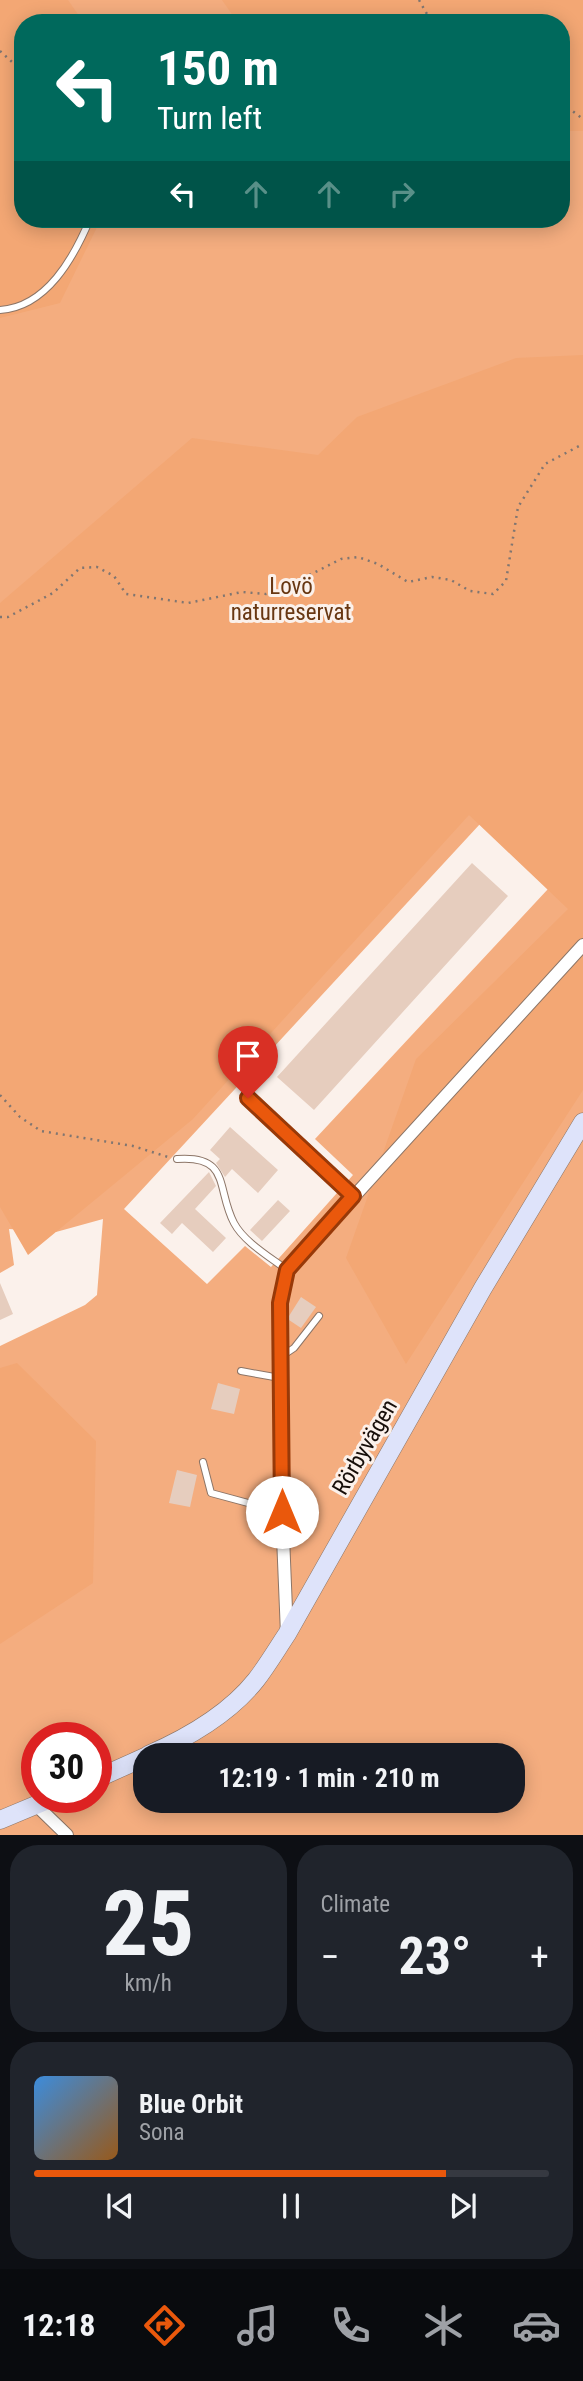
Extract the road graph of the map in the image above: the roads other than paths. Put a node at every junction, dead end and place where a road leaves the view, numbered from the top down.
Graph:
1 (86, 228) edge
2 (0, 310) edge
3 (583, 945) edge
4 (248, 1098) dead end
5 (583, 1122) edge
6 (177, 1159) road end
7 (353, 1196) junction
8 (287, 1270) junction
9 (319, 1316) dead end
10 (282, 1356) junction
11 (241, 1371) dead end
12 (282, 1379) junction
13 (203, 1462) dead end
14 (282, 1512) junction
15 (287, 1634) junction
16 (176, 1743) edge
17 (133, 1762) edge
18 (112, 1772) edge
19 (21, 1811) edge
20 (45, 1813) edge
21 (0, 1820) edge
22 (68, 1835) edge

1 - 2 lane
3 - 7 street
4 - 7 lane
5 - 15 street, Rörbyvägen
6 - 8 lane
7 - 8 street
8 - 10 street
9 - 10 lane
10 - 12 street
11 - 12 lane
12 - 14 street
13 - 14 lane
14 - 15 street
15 - 16 street, Rörbyvägen
17 - 18 street, Rörbyvägen
19 - 21 street
20 - 22 street

